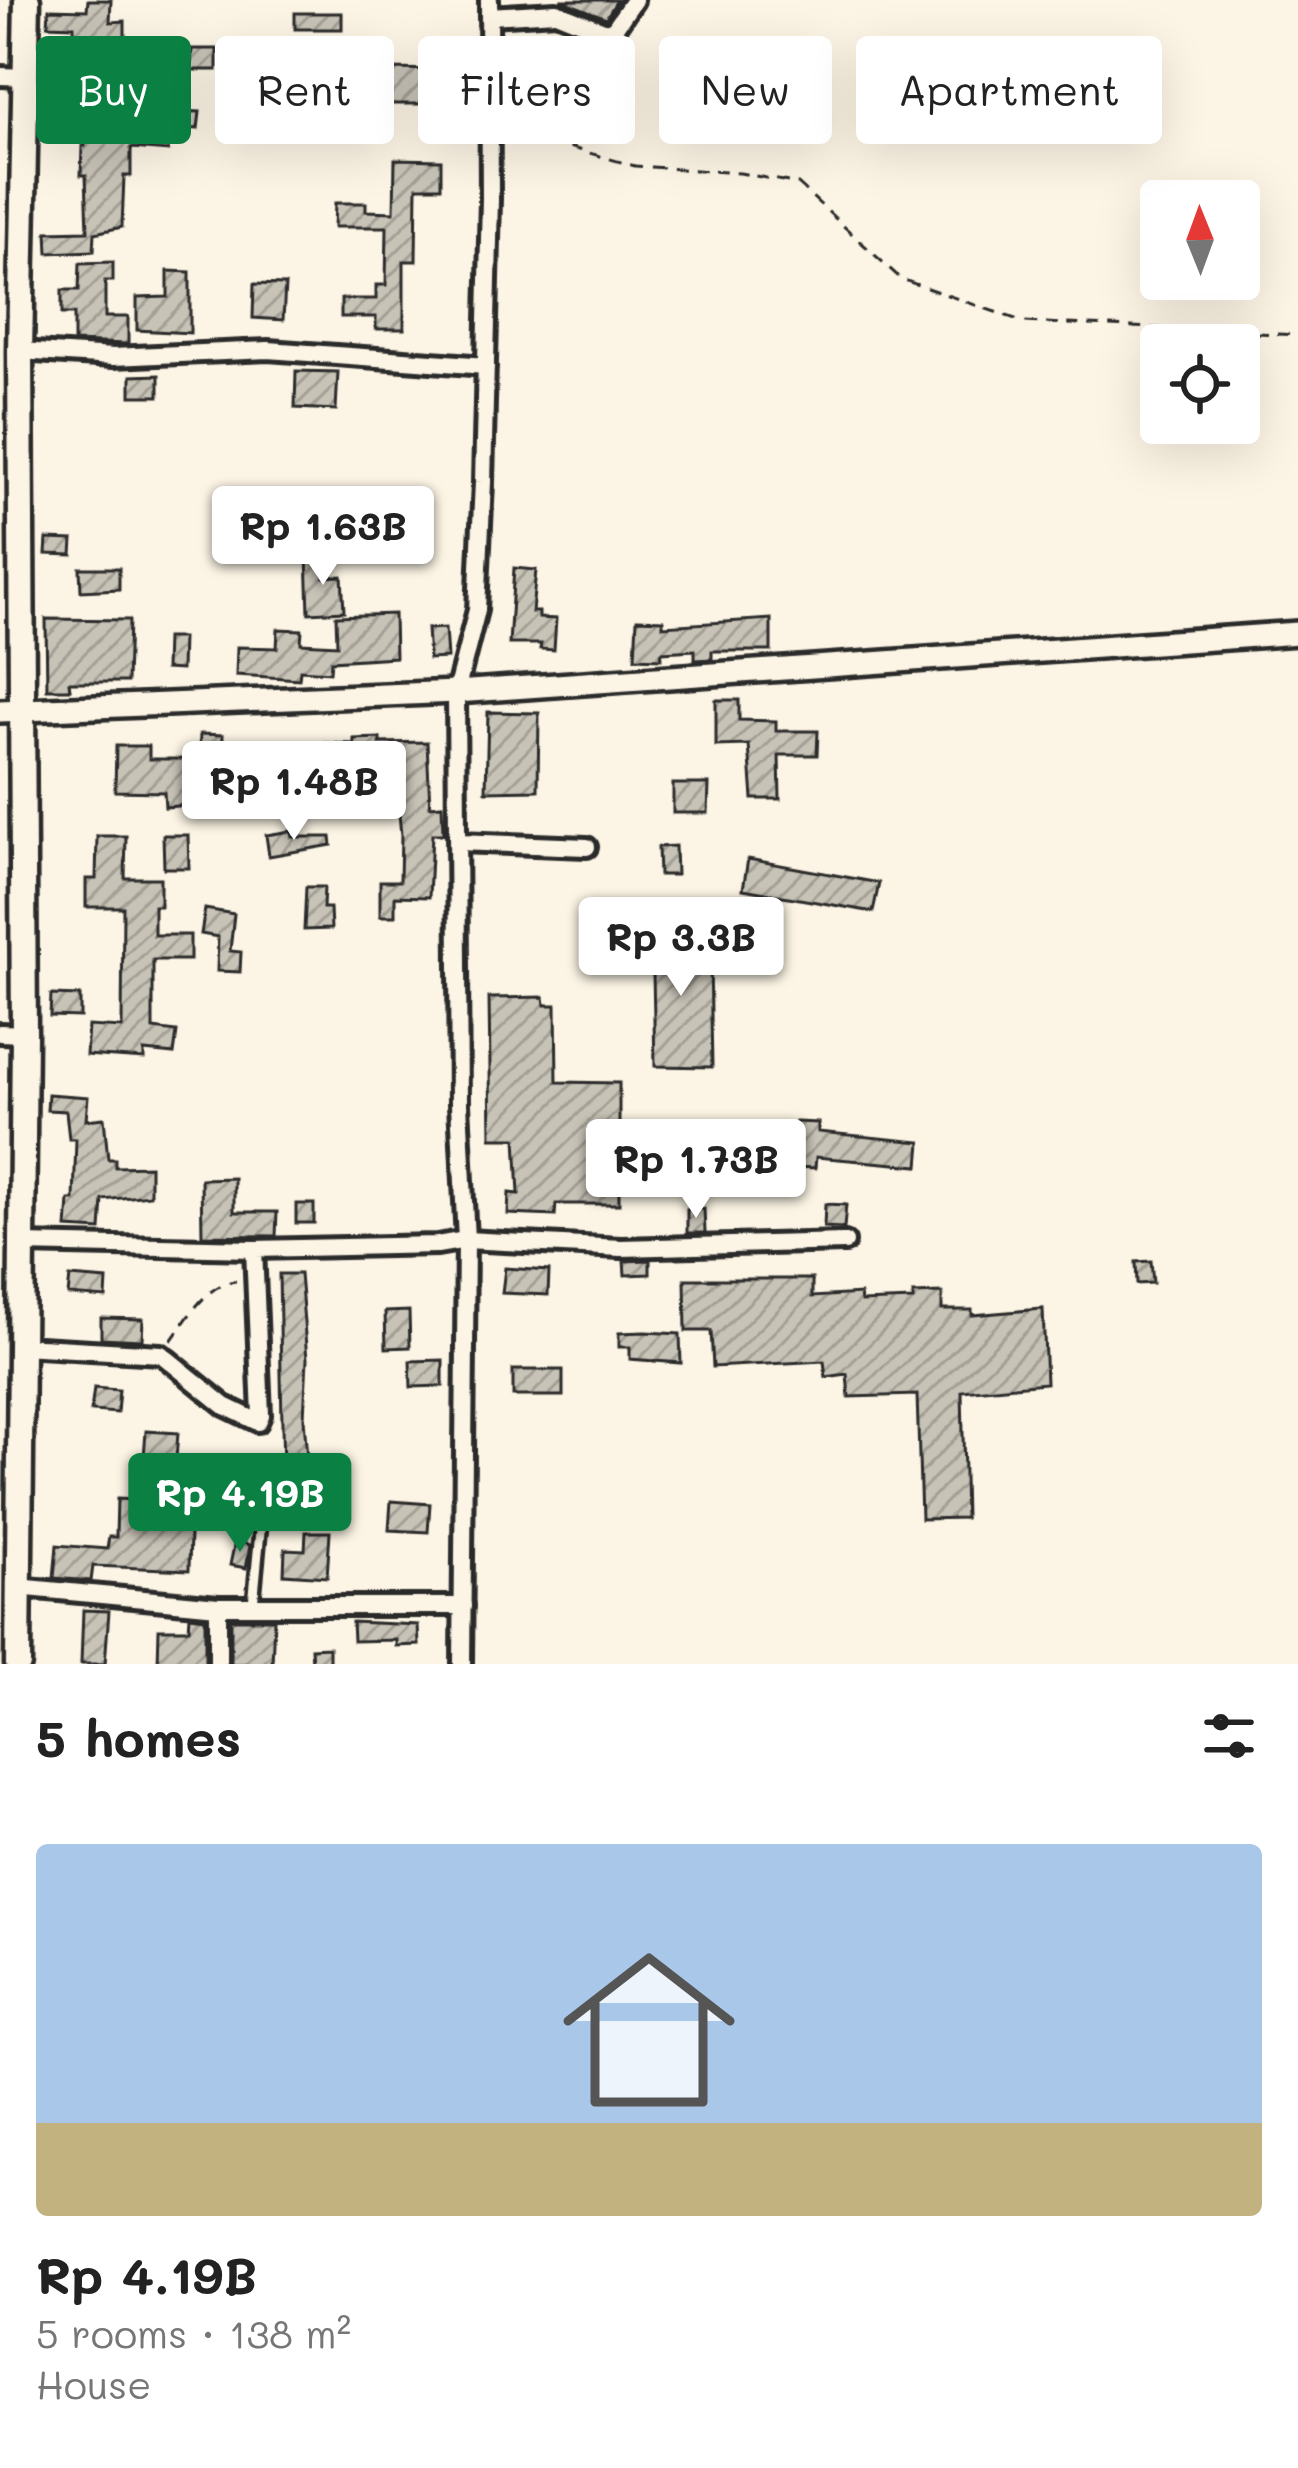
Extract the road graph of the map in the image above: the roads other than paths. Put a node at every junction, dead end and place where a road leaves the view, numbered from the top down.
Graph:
1 (27, 0) edge
2 (634, 0) edge
3 (489, 8) edge
4 (0, 76) edge
5 (27, 77) junction
6 (20, 351) junction
7 (486, 366) junction
8 (10, 530) edge
9 (1298, 633) edge
10 (456, 692) junction
11 (11, 710) edge
12 (458, 842) junction
13 (587, 847) dead end
14 (12, 1034) edge
15 (466, 1240) junction
16 (845, 1242) dead end
17 (22, 1244) junction
18 (254, 1249) junction
19 (21, 1346) junction
20 (262, 1510) dead end
21 (17, 1587) junction
22 (253, 1605) junction
23 (218, 1606) junction
24 (463, 1606) junction
25 (18, 1664) edge
26 (218, 1664) edge
27 (461, 1664) edge

1 - 5 main road
2 - 3 street
3 - 7 street
4 - 5 street
5 - 6 main road
6 - 7 street
6 - 8 main road
7 - 10 street
8 - 11 main road
9 - 10 street
10 - 11 street
10 - 12 street
11 - 14 main road
12 - 13 street
12 - 15 street
14 - 17 main road
15 - 16 street
15 - 18 street
15 - 24 street
17 - 18 street
17 - 19 main road
18 - 19 street
19 - 21 main road
20 - 22 lane
21 - 23 street
21 - 25 main road
22 - 23 street
22 - 24 street
23 - 26 street
24 - 27 street

